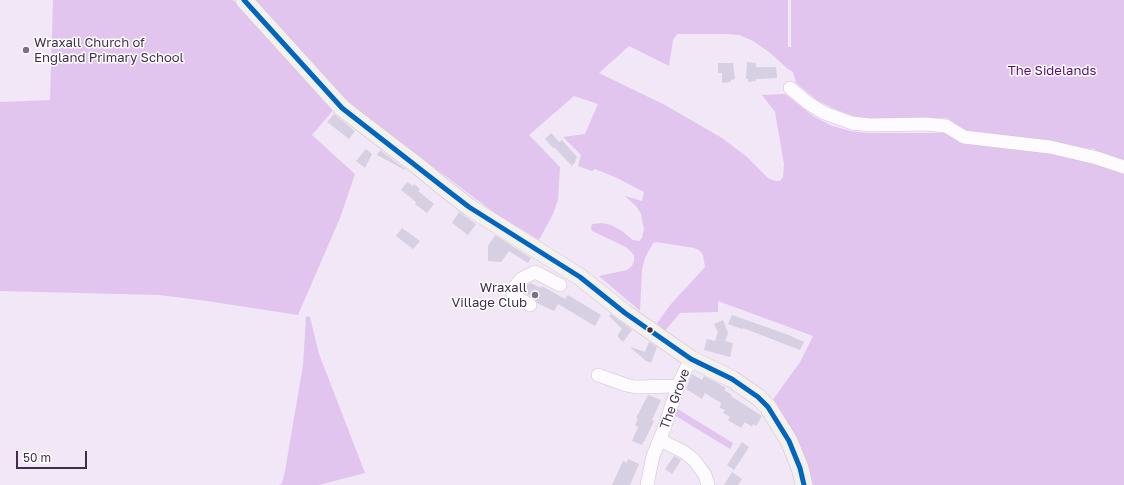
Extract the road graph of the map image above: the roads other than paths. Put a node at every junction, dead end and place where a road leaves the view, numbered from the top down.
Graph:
1 (244, 0) edge
2 (790, 88) dead end
3 (1124, 167) edge
4 (559, 263) junction
5 (547, 279) junction
6 (560, 285) dead end
7 (530, 305) dead end
8 (691, 359) junction
9 (598, 375) dead end
10 (678, 386) junction
11 (660, 440) junction
12 (647, 485) edge
13 (708, 485) edge
14 (804, 485) edge

1 - 4 main road
2 - 3 street
4 - 5 street
4 - 8 main road
5 - 6 street
5 - 7 street
8 - 10 street, The Grove
8 - 14 main road
9 - 10 street
10 - 11 street, The Grove
11 - 12 street, The Grove
11 - 13 street, The Grove

